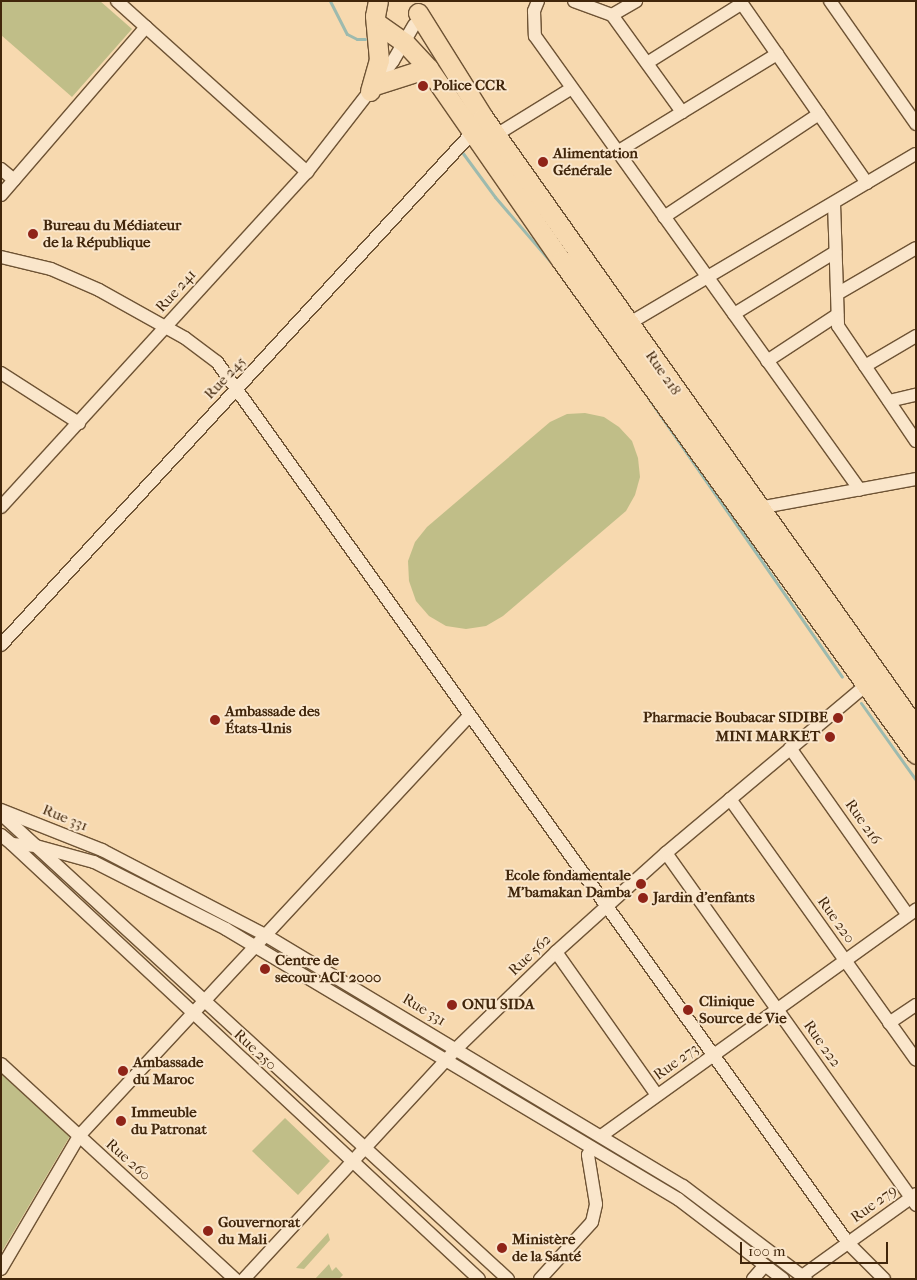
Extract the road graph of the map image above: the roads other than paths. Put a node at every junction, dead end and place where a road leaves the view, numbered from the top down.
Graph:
1 (117, 1) edge
2 (538, 1) edge
3 (574, 1) edge
4 (636, 1) edge
5 (830, 1) edge
6 (740, 3) edge
7 (598, 5) edge
8 (416, 13) edge
9 (612, 15) junction
10 (383, 18) edge
11 (146, 27) junction
12 (777, 54) junction
13 (647, 63) junction
14 (428, 68) junction
15 (372, 88) junction
16 (572, 88) junction
17 (682, 112) junction
18 (819, 114) junction
19 (916, 124) edge
20 (472, 133) junction
21 (496, 135) junction
22 (617, 152) junction
23 (916, 154) edge
24 (1, 169) edge
25 (307, 172) junction
26 (14, 180) junction
27 (867, 183) junction
28 (1, 194) edge
29 (834, 202) junction
30 (664, 217) junction
31 (916, 248) edge
32 (836, 252) junction
33 (1, 257) edge
34 (707, 277) junction
35 (837, 294) junction
36 (734, 314) junction
37 (838, 315) junction
38 (164, 328) junction
39 (621, 328) junction
40 (916, 336) edge
41 (767, 361) junction
42 (865, 366) junction
43 (1, 373) edge
44 (238, 388) junction
45 (916, 395) edge
46 (888, 401) junction
47 (79, 423) junction
48 (916, 441) edge
49 (916, 479) edge
50 (860, 490) junction
51 (1, 507) edge
52 (758, 508) junction
53 (1, 645) edge
54 (873, 680) junction
55 (469, 716) junction
56 (916, 728) edge
57 (790, 748) junction
58 (916, 754) edge
59 (730, 799) junction
60 (1, 810) edge
61 (1, 814) edge
62 (1, 835) edge
63 (12, 844) junction
64 (36, 846) junction
65 (666, 853) junction
66 (608, 905) junction
67 (912, 912) edge
68 (265, 935) junction
69 (254, 946) junction
70 (556, 952) junction
71 (845, 960) junction
72 (204, 1000) junction
73 (916, 1004) edge
74 (777, 1009) junction
75 (190, 1013) junction
76 (889, 1023) junction
77 (457, 1048) junction
78 (714, 1054) junction
79 (916, 1060) edge
80 (445, 1061) junction
81 (1, 1064) edge
82 (657, 1095) junction
83 (79, 1136) junction
84 (601, 1136) junction
85 (365, 1148) junction
86 (592, 1148) junction
87 (353, 1162) junction
88 (914, 1199) edge
89 (848, 1243) junction
90 (765, 1265) junction
91 (1, 1269) edge
92 (804, 1277) edge
93 (235, 1279) edge
94 (244, 1279) edge
95 (478, 1279) edge
96 (508, 1279) edge
97 (540, 1279) edge
98 (753, 1279) edge
99 (783, 1279) edge
100 (884, 1279) edge

1 - 11 street
2 - 16 street
3 - 7 street
4 - 9 street
5 - 19 street
6 - 12 street
6 - 13 street
7 - 9 street
8 - 10 highway
8 - 21 highway, Rue 218
9 - 13 street
10 - 14 highway
10 - 15 street, Rue 241
10 - 15 highway
11 - 25 street
11 - 26 street
12 - 17 street
12 - 18 street
13 - 17 street
14 - 15 highway
14 - 20 highway
15 - 25 street, Rue 241
16 - 21 street
16 - 22 street
17 - 22 street
18 - 27 street
18 - 30 street
20 - 39 highway
20 - 44 street, Rue 245
21 - 39 highway, Rue 218
22 - 30 street
23 - 27 street
24 - 26 street
25 - 38 street, Rue 241
26 - 28 street
27 - 29 street
29 - 32 street
29 - 34 street
30 - 34 street
31 - 35 street
32 - 35 street
32 - 36 street
33 - 38 street
34 - 36 street
34 - 39 street
35 - 37 street
36 - 41 street
37 - 41 street
37 - 42 street
38 - 44 street
38 - 47 street, Rue 241
39 - 52 highway, Rue 218
39 - 54 highway, Rue 218
40 - 42 street
41 - 50 street
42 - 46 street
43 - 47 street
44 - 53 street, Rue 245
44 - 55 street
45 - 46 street
46 - 48 street
47 - 51 street, Rue 241
49 - 50 street
50 - 52 street
52 - 54 highway, Rue 218
54 - 56 highway, Rue 218
54 - 57 street, Rue 562
54 - 58 highway, Rue 218
55 - 66 street
55 - 68 street
57 - 59 street, Rue 562
57 - 67 street, Rue 216
59 - 65 street, Rue 562
59 - 71 street, Rue 220
60 - 68 street, Rue 331
61 - 64 street
62 - 63 street
63 - 64 street
63 - 75 street, Rue 250
64 - 69 street
64 - 72 street
65 - 66 street, Rue 562
65 - 74 street, Rue 222
66 - 70 street, Rue 562
66 - 78 street
67 - 71 street, Rue 273
68 - 69 street
68 - 77 street, Rue 331
69 - 72 street
69 - 80 street
70 - 77 street, Rue 562
70 - 82 street
71 - 74 street, Rue 273
71 - 76 street, Rue 220
72 - 75 street
72 - 85 street
73 - 76 street
74 - 78 street, Rue 273
74 - 88 street, Rue 222
75 - 83 street
75 - 87 street, Rue 250
76 - 79 street, Rue 220
77 - 80 street, Rue 562
77 - 84 street, Rue 331
78 - 82 street, Rue 273
78 - 89 street
80 - 85 street, Rue 562
80 - 86 street
81 - 83 street, Rue 260
82 - 84 street, Rue 273
83 - 91 street
83 - 93 street, Rue 260
84 - 92 street, Rue 331
85 - 87 street, Rue 562
85 - 96 street
86 - 90 street
86 - 97 street
87 - 94 street, Rue 562
87 - 95 street, Rue 250
88 - 89 street, Rue 279
89 - 92 street, Rue 279
89 - 100 street
90 - 98 street
90 - 99 street

